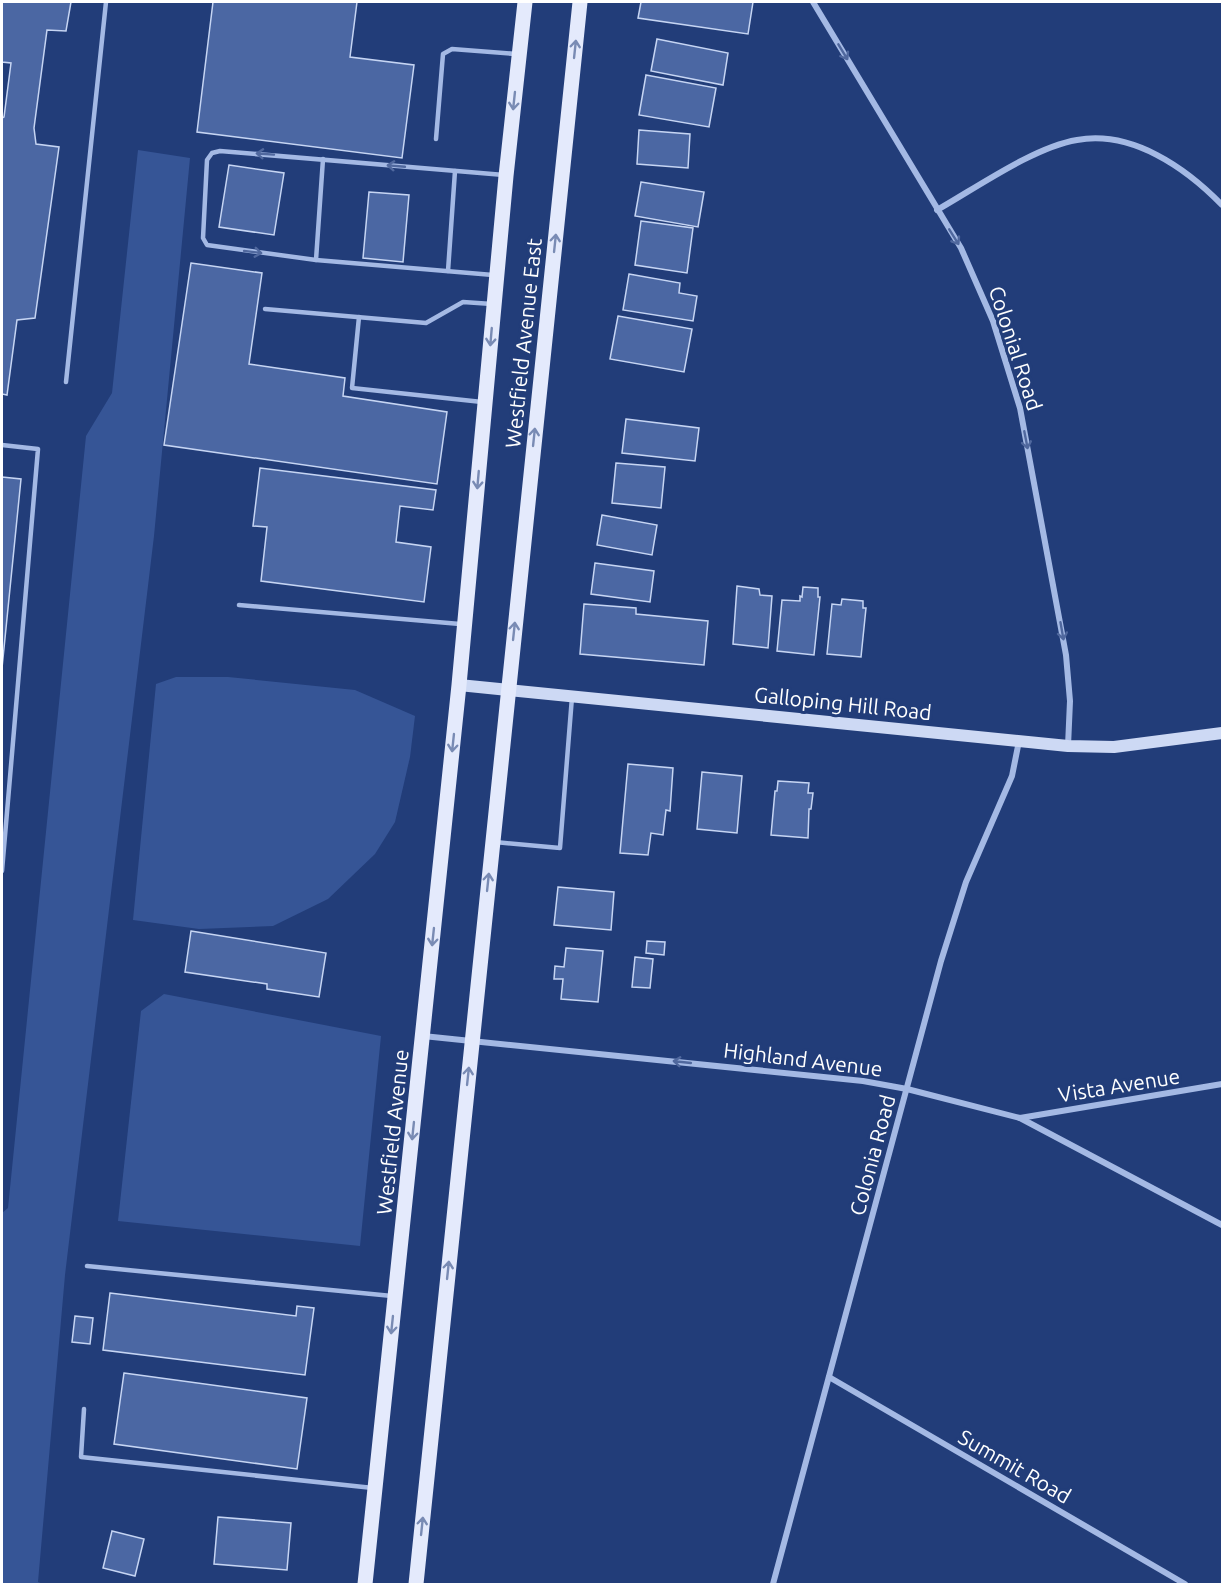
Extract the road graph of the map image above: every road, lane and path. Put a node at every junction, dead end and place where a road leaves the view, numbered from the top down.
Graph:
1 (106, 2) edge
2 (525, 2) edge
3 (580, 2) edge
4 (813, 2) edge
5 (519, 54) junction
6 (436, 139) dead end
7 (323, 159) junction
8 (455, 171) junction
9 (506, 176) junction
10 (1222, 205) edge
11 (937, 210) junction
12 (316, 260) junction
13 (448, 271) junction
14 (498, 275) junction
15 (494, 304) junction
16 (265, 309) dead end
17 (358, 317) junction
18 (66, 382) dead end
19 (485, 402) junction
20 (2, 445) edge
21 (239, 605) dead end
22 (464, 624) junction
23 (459, 685) junction
24 (508, 689) junction
25 (572, 695) junction
26 (1222, 733) edge
27 (1019, 741) junction
28 (1068, 746) junction
29 (492, 842) junction
30 (2, 871) edge
31 (423, 1035) junction
32 (472, 1040) junction
33 (1222, 1084) edge
34 (907, 1089) junction
35 (1020, 1118) junction
36 (1222, 1225) edge
37 (87, 1266) dead end
38 (395, 1296) junction
39 (829, 1377) junction
40 (84, 1409) dead end
41 (375, 1488) junction
42 (365, 1584) edge
43 (416, 1584) edge
44 (773, 1584) edge
45 (1185, 1584) edge

1 - 18 lane
2 - 5 main road, Westfield Avenue East
24 -> 3 main road, Westfield Avenue East
4 -> 11 street, Colonial Road
5 - 6 lane
5 -> 9 main road, Westfield Avenue East
8 -> 7 lane
7 - 12 lane
7 -> 12 lane
8 - 9 lane
8 - 13 lane
9 - 14 main road, Westfield Avenue East
10 - 11 street
11 -> 28 street, Colonial Road
12 - 13 lane
13 - 14 lane
14 - 15 main road, Westfield Avenue East
15 - 17 lane
15 -> 19 main road, Westfield Avenue East
16 - 17 lane
17 - 19 lane
19 -> 22 main road, Westfield Avenue East
20 - 30 lane
21 - 22 lane
22 - 23 main road, Westfield Avenue East
23 - 24 main road, Galloping Hill Road
23 -> 31 main road, Westfield Avenue
24 - 25 main road, Galloping Hill Road
24 - 29 main road
25 - 27 main road, Galloping Hill Road
25 - 29 lane
26 - 28 main road, Galloping Hill Road
27 - 28 main road, Galloping Hill Road
27 - 34 street, Colonia Road
32 -> 29 main road
31 - 32 street, Highland Avenue
31 -> 38 main road, Westfield Avenue
34 -> 32 street, Highland Avenue
43 -> 32 main road
33 - 35 street, Vista Avenue
34 - 35 street, Highland Avenue
34 - 39 street, Colonia Road
35 - 36 street, Highland Avenue
37 - 38 lane
38 -> 41 main road, Westfield Avenue
39 - 44 street, Colonia Road
39 - 45 street, Summit Road
40 - 41 lane
41 - 42 main road, Westfield Avenue

